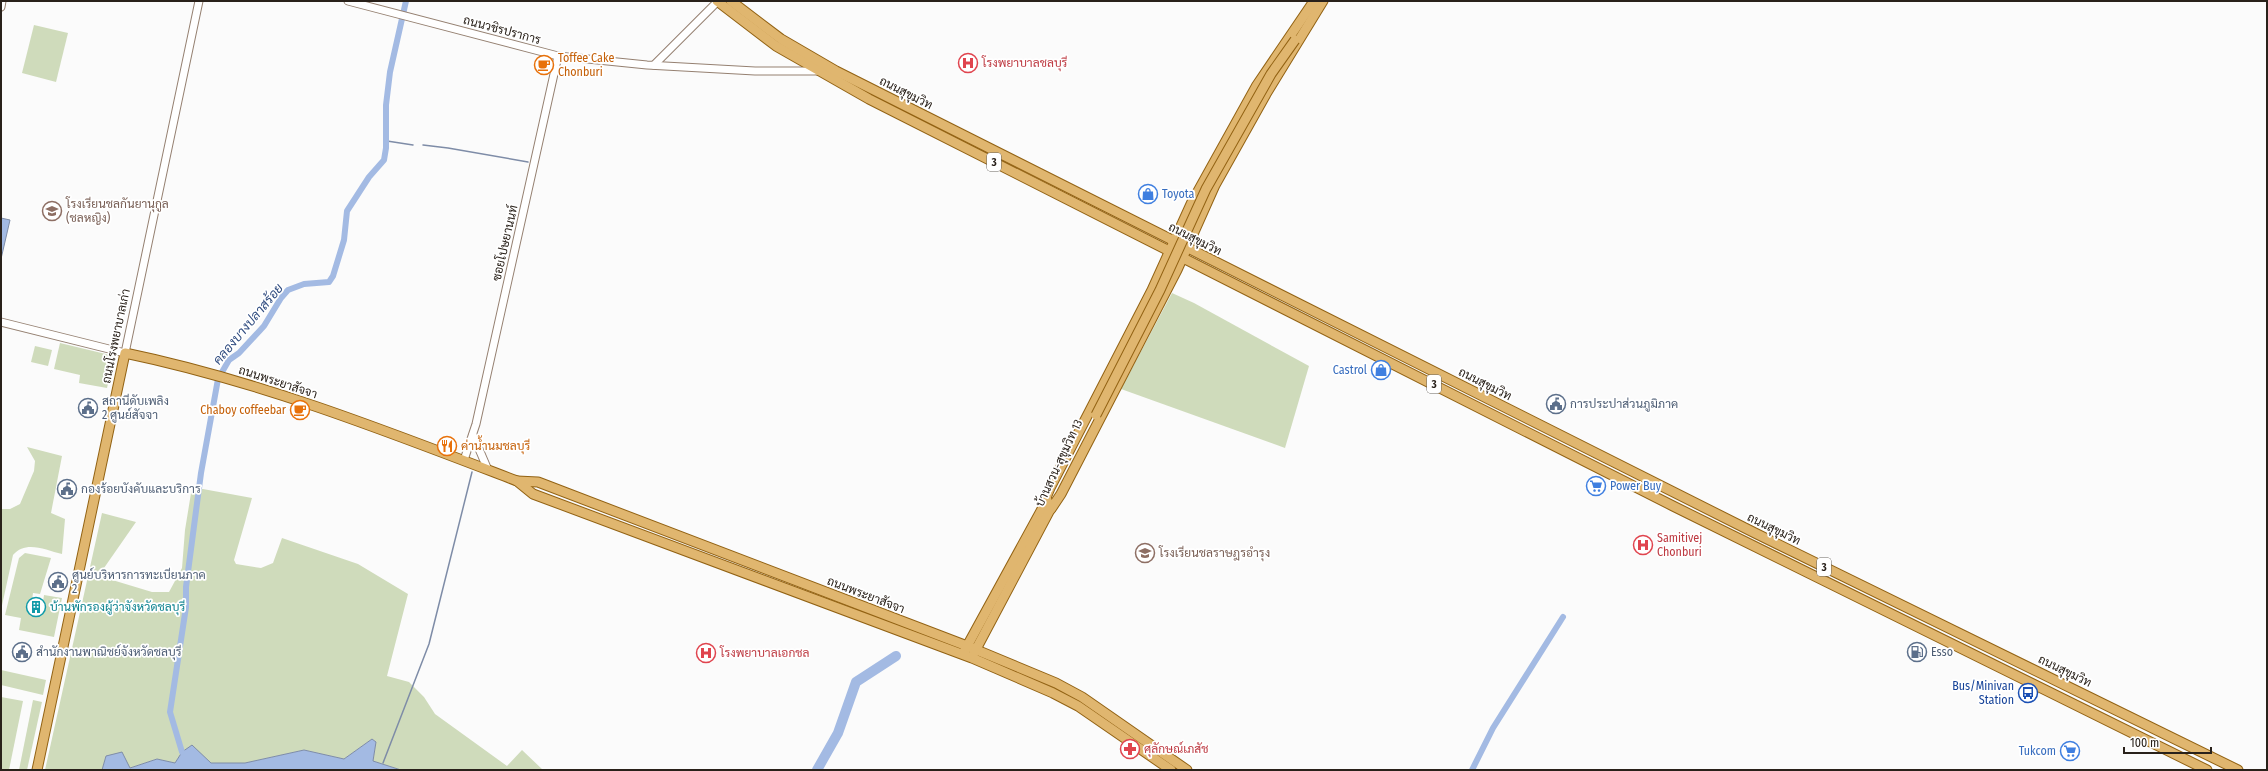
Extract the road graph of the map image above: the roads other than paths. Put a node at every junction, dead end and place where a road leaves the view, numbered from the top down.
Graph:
1 (2, 1) edge
2 (199, 1) edge
3 (348, 1) edge
4 (718, 1) edge
5 (731, 1) edge
6 (1314, 1) edge
7 (1323, 1) edge
8 (1, 7) edge
9 (1295, 40) junction
10 (558, 56) junction
11 (654, 65) junction
12 (818, 71) junction
13 (1201, 187) junction
14 (1211, 193) junction
15 (1174, 241) junction
16 (1187, 248) junction
17 (1170, 251) junction
18 (1183, 257) junction
19 (1, 322) edge
20 (125, 353) junction
21 (473, 435) junction
22 (464, 460) junction
23 (488, 470) junction
24 (517, 481) junction
25 (538, 482) junction
26 (534, 494) junction
27 (1047, 507) junction
28 (694, 542) junction
29 (686, 552) junction
30 (770, 570) junction
31 (764, 581) junction
32 (857, 604) junction
33 (853, 614) junction
34 (1968, 637) junction
35 (967, 646) junction
36 (1962, 649) junction
37 (976, 650) junction
38 (962, 655) junction
39 (972, 658) junction
40 (37, 770) edge
41 (1171, 770) edge
42 (1187, 770) edge
43 (2207, 770) edge
44 (2238, 770) edge

1 - 8 street
2 - 20 street, ถนนโรงพยาบาลเก่า
3 - 10 street, ถนนวชิรปราการ
4 - 11 street
4 - 12 main road, ถนนสุขุมวิท / 3
5 - 15 main road, ถนนสุขุมวิท / 3
6 - 9 main road
6 - 13 main road
7 - 9 main road
7 - 14 main road
9 - 27 main road, บ้านสวน-สุขุมวิท 13, bridge
10 - 11 street, ถนนวชิรปราการ
10 - 21 street, ซอยโปษยานนท์
11 - 12 street, ถนนวชิรปราการ
12 - 17 main road, ถนนสุขุมวิท / 3
13 - 14 main road
13 - 15 main road
14 - 16 main road
15 - 16 main road, ถนนสุขุมวิท / 3
15 - 17 main road
16 - 18 main road
16 - 34 main road, ถนนสุขุมวิท / 3
17 - 18 main road, ถนนสุขุมวิท / 3
17 - 27 main road
18 - 27 main road
18 - 36 main road, ถนนสุขุมวิท / 3
19 - 20 street, ถนนพระยาสัจจา
20 - 22 main road, ถนนพระยาสัจจา
20 - 40 main road, ถนนโรงพยาบาลเก่า
21 - 22 street, ซอยโปษยานนท์
21 - 23 street
22 - 23 main road, ถนนพระยาสัจจา
23 - 24 main road, ถนนพระยาสัจจา
24 - 25 main road, ถนนพระยาสัจจา
24 - 26 main road, ถนนพระยาสัจจา
25 - 26 main road
25 - 28 main road, ถนนพระยาสัจจา
26 - 29 main road, ถนนพระยาสัจจา
27 - 35 main road, บ้านสวน-สุขุมวิท 13
27 - 37 main road, บ้านสวน-สุขุมวิท 13
28 - 29 main road
28 - 30 main road, ถนนพระยาสัจจา
29 - 31 main road, ถนนพระยาสัจจา
30 - 31 main road
30 - 32 main road, ถนนพระยาสัจจา
31 - 33 main road, ถนนพระยาสัจจา
32 - 33 main road
32 - 35 main road, ถนนพระยาสัจจา
33 - 38 main road, ถนนพระยาสัจจา
34 - 36 main road
34 - 44 main road, ถนนสุขุมวิท / 3
35 - 37 main road, ถนนพระยาสัจจา
35 - 38 main road, บ้านสวน-สุขุมวิท 13
36 - 43 main road, ถนนสุขุมวิท / 3
37 - 39 main road, บ้านสวน-สุขุมวิท 13
37 - 42 main road, ถนนพระยาสัจจา
38 - 39 main road, ถนนพระยาสัจจา
39 - 41 main road, ถนนพระยาสัจจา

